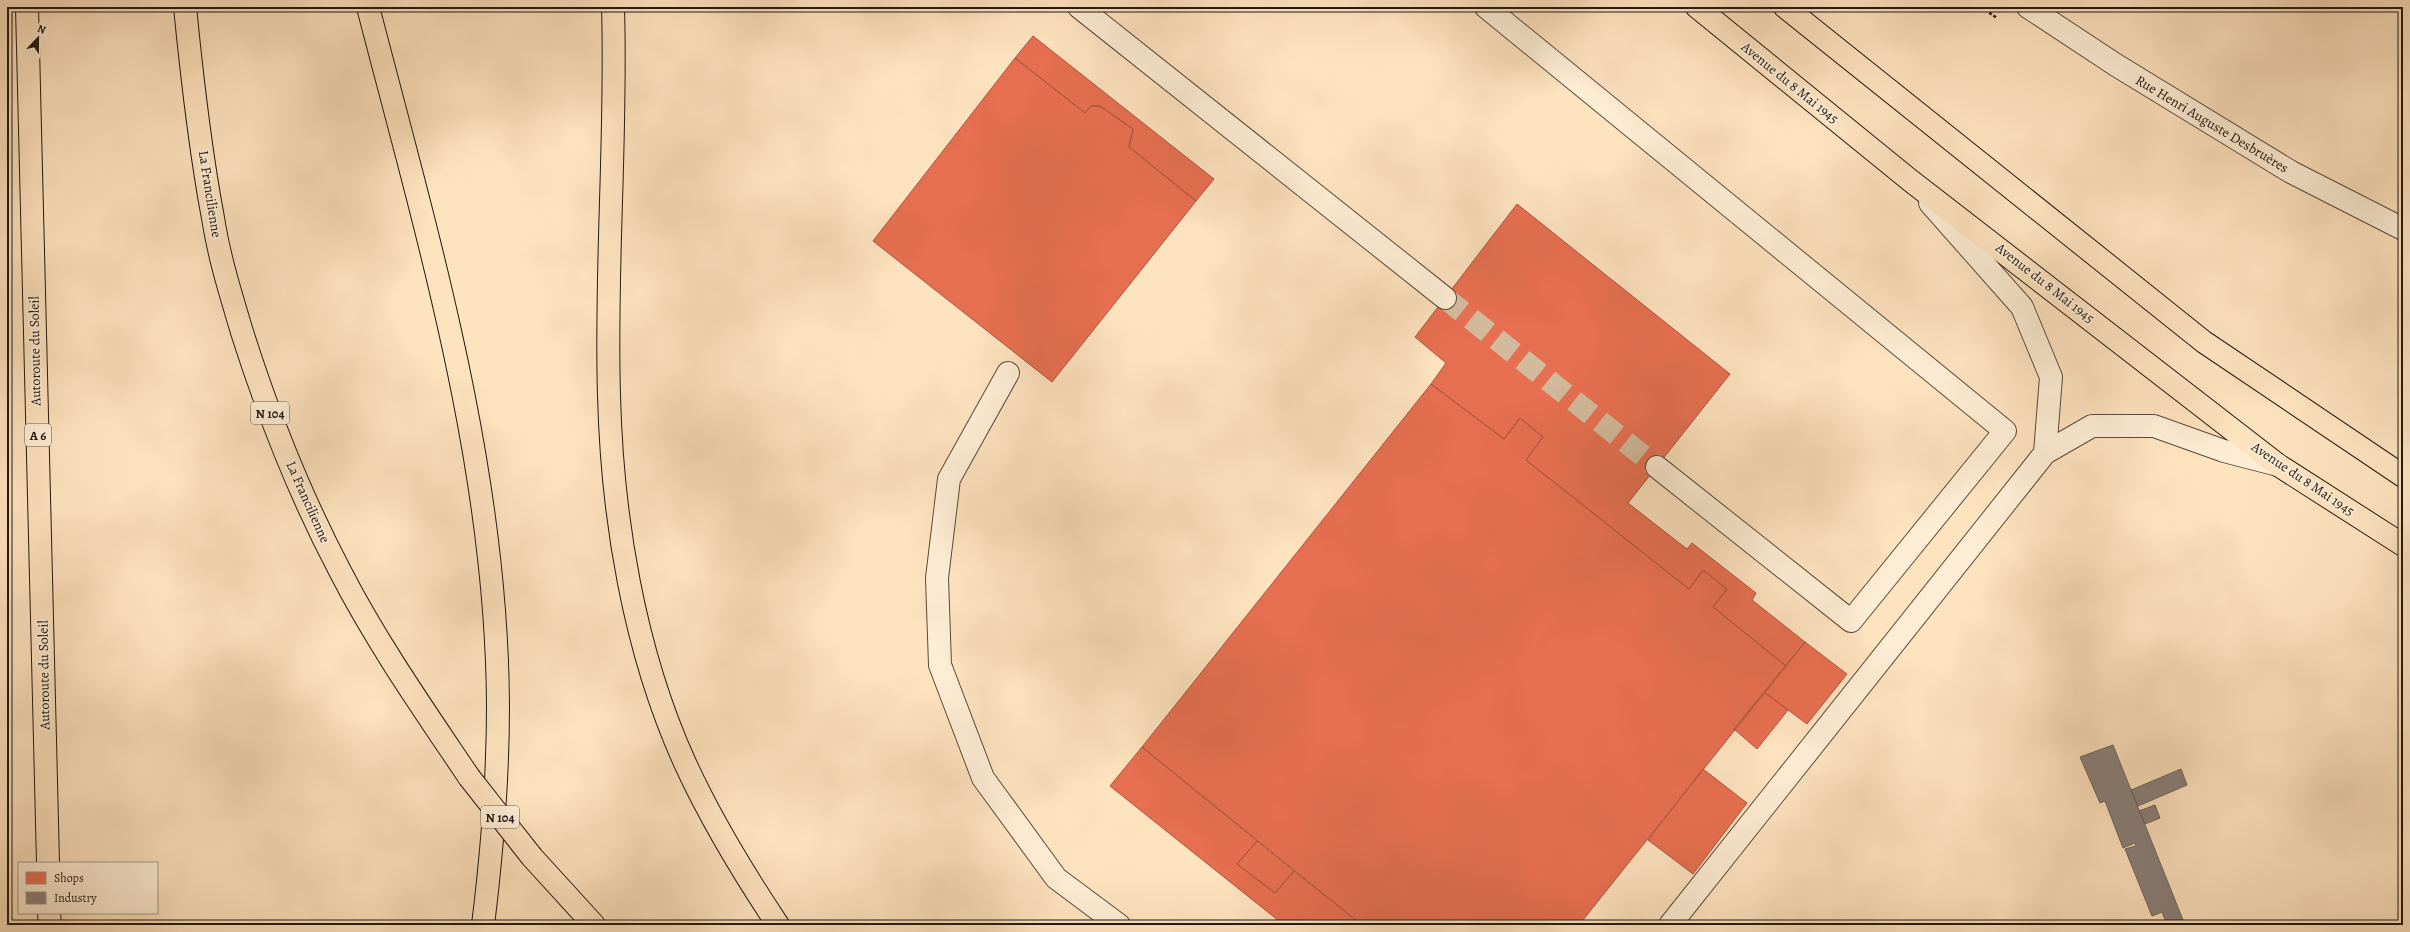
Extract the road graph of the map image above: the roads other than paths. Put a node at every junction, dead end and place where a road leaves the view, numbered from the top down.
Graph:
1 (27, 7) edge
2 (185, 7) edge
3 (368, 7) edge
4 (613, 7) edge
5 (1079, 7) edge
6 (1486, 7) edge
7 (1697, 7) edge
8 (1785, 7) edge
9 (2028, 7) edge
10 (1911, 181) junction
11 (2403, 229) edge
12 (1445, 298) tunnel mouth
13 (1008, 373) dead end
14 (2045, 453) junction
15 (2278, 465) junction
16 (1657, 467) tunnel mouth
17 (2403, 476) edge
18 (2403, 545) edge
19 (48, 862) edge
20 (50, 914) edge
21 (50, 925) edge
22 (483, 925) edge
23 (594, 925) edge
24 (778, 925) edge
25 (1119, 925) edge
26 (1670, 925) edge

1 - 19 main road, Autoroute du Soleil / A 6
2 - 23 main road, La Francilienne / N 104, bridge
3 - 22 main road
4 - 24 main road
5 - 12 lane
6 - 16 lane
7 - 10 main road, Avenue du 8 Mai 1945
8 - 17 main road
9 - 11 lane, Rue Henri Auguste Desbruères
10 - 14 lane
10 - 15 main road, Avenue du 8 Mai 1945
13 - 25 lane
14 - 15 lane
14 - 26 lane
15 - 18 main road, Avenue du 8 Mai 1945
20 - 21 main road

